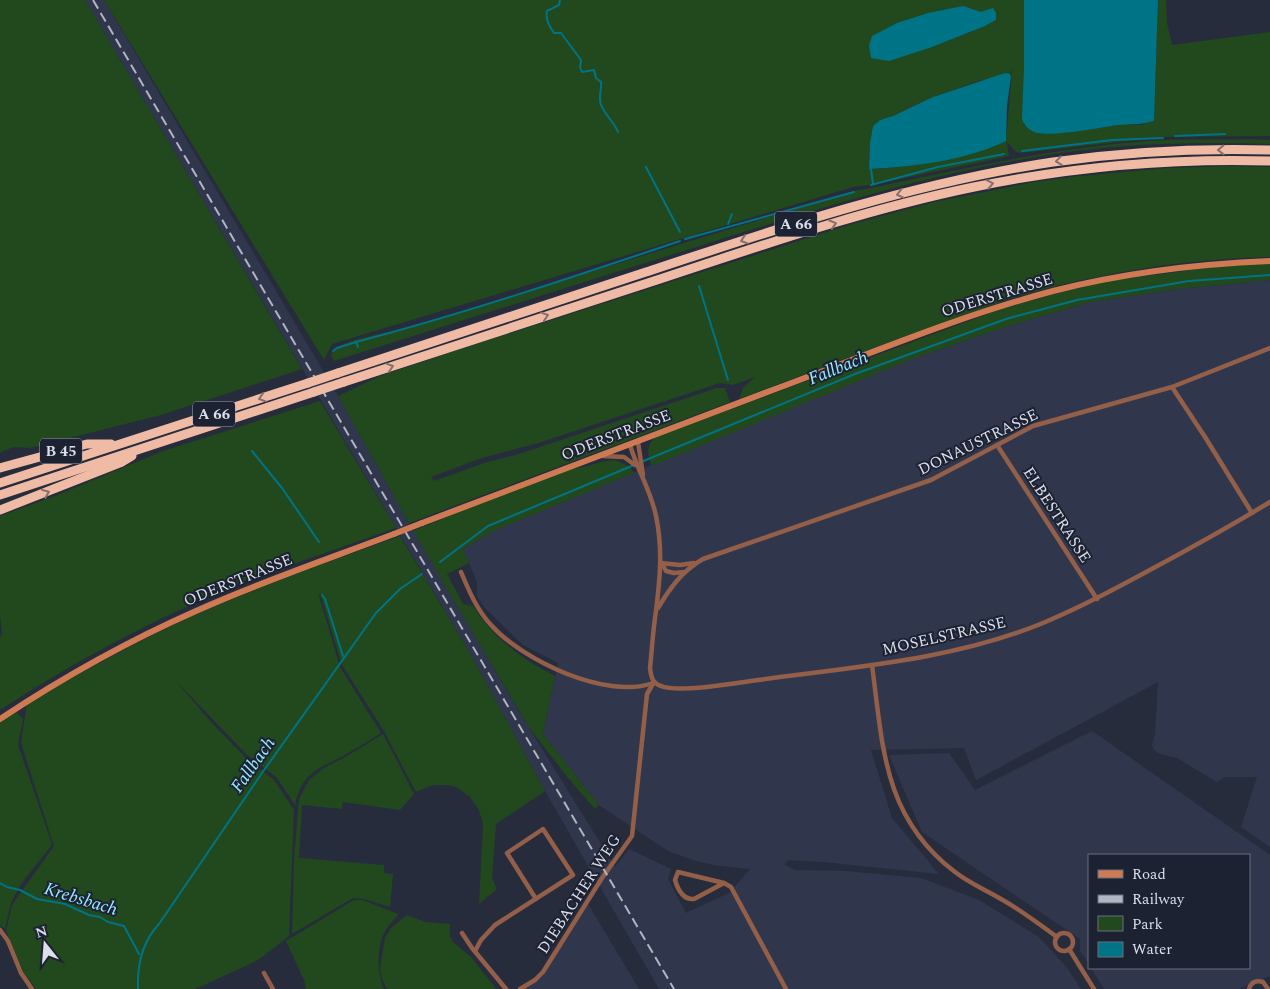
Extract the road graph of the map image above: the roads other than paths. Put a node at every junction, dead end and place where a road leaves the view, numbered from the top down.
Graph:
1 (1270, 150) edge
2 (1270, 161) edge
3 (1270, 261) edge
4 (1270, 348) edge
5 (1172, 387) junction
6 (638, 442) junction
7 (119, 444) junction
8 (630, 445) junction
9 (997, 445) junction
10 (150, 446) junction
11 (601, 456) junction
12 (633, 460) junction
13 (640, 466) junction
14 (0, 468) edge
15 (0, 484) edge
16 (0, 495) edge
17 (1270, 502) edge
18 (0, 510) edge
19 (1252, 513) junction
20 (697, 562) junction
21 (662, 563) junction
22 (462, 572) dead end
23 (684, 572) junction
24 (1097, 599) junction
25 (656, 612) junction
26 (872, 665) junction
27 (654, 682) junction
28 (0, 719) edge
29 (724, 883) junction
30 (536, 899) junction
31 (0, 930) edge
32 (462, 933) dead end
33 (1057, 937) junction
34 (1069, 949) junction
35 (475, 951) junction
36 (264, 973) dead end
37 (1268, 987) edge
38 (32, 989) edge
39 (273, 989) edge
40 (506, 989) edge
41 (520, 989) edge
42 (786, 989) edge
43 (1094, 989) edge
44 (1249, 989) edge

1 -> 7 highway, A 66, bridge
10 -> 2 highway, A 66, bridge
3 - 6 street, ODERSTRASSE
4 - 5 street, DONAUSTRASSE
5 - 9 street, DONAUSTRASSE
5 - 19 street
6 - 8 street, ODERSTRASSE
6 - 13 street
7 - 14 highway, B 45
7 - 15 highway, A 66
8 - 11 street, ODERSTRASSE
8 - 12 street
9 - 20 street, DONAUSTRASSE
9 - 24 street, ELBESTRASSE
10 - 16 highway, A 66
18 -> 10 highway, A 66
11 - 12 street
11 - 28 street, ODERSTRASSE, bridge
12 - 13 street
13 - 21 street
17 - 19 street, MOSELSTRASSE
19 - 24 street, MOSELSTRASSE
20 - 21 street, DONAUSTRASSE
20 - 23 street, DONAUSTRASSE
21 - 23 street
21 - 25 street
22 - 27 street, MOSELSTRASSE
23 - 25 street, DONAUSTRASSE
24 - 26 street, MOSELSTRASSE
25 - 27 street
26 - 27 street, MOSELSTRASSE
26 - 33 street
27 - 41 street, DIEBACHER WEG
29 - 29 street
29 - 42 street
30 - 30 street
30 - 35 street
31 - 38 street
32 - 35 street
33 - 34 street
33 - 34 street
34 - 43 street
35 - 40 street
36 - 39 street
37 - 44 street

